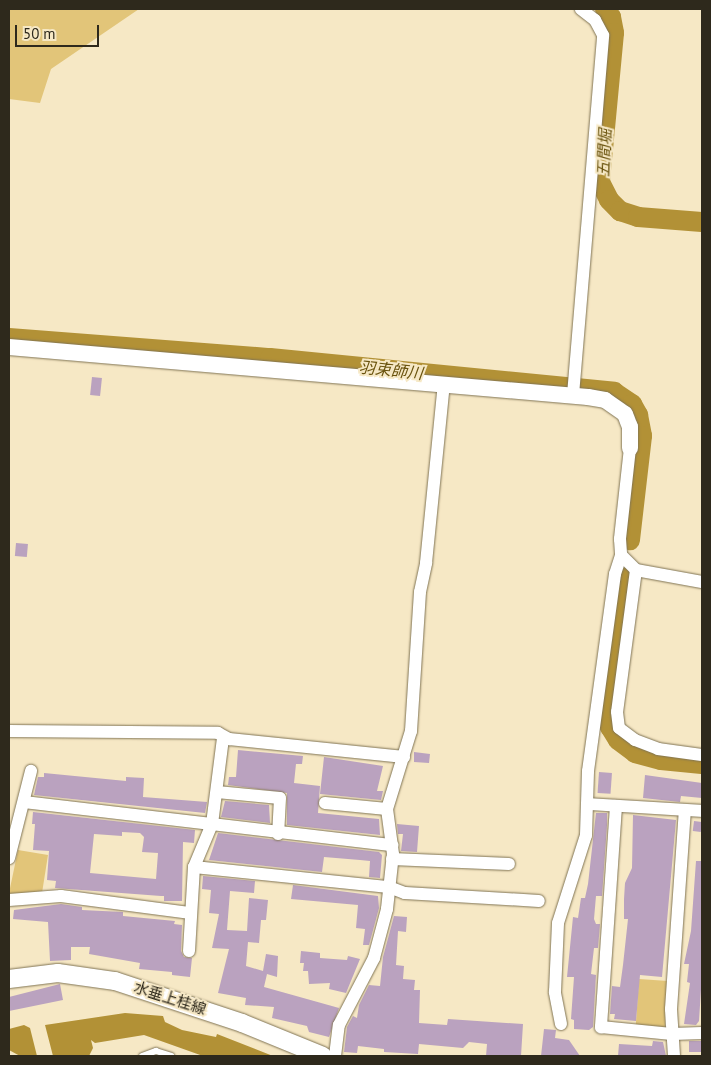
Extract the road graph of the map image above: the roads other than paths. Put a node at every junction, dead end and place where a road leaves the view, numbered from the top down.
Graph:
1 (581, 9) edge
2 (9, 347) edge
3 (444, 384) junction
4 (573, 395) junction
5 (630, 448) joint
6 (621, 554) junction
7 (636, 570) junction
8 (702, 582) edge
9 (9, 731) edge
10 (223, 738) junction
11 (702, 755) edge
12 (404, 757) junction
13 (31, 772) dead end
14 (217, 792) junction
15 (24, 802) junction
16 (325, 803) dead end
17 (588, 804) junction
18 (616, 806) junction
19 (386, 809) junction
20 (685, 810) junction
21 (702, 811) edge
22 (212, 824) junction
23 (278, 834) junction
24 (392, 845) junction
25 (9, 858) edge
26 (392, 859) junction
27 (509, 864) dead end
28 (194, 867) junction
29 (389, 887) junction
30 (9, 900) edge
31 (539, 901) dead end
32 (191, 913) junction
33 (189, 951) dead end
34 (9, 978) edge
35 (561, 1024) dead end
36 (702, 1033) edge
37 (672, 1034) junction
38 (153, 1055) edge
39 (142, 1056) edge
40 (171, 1056) edge
41 (323, 1056) edge
42 (335, 1056) edge
43 (674, 1056) edge

1 - 4 street
2 - 3 street
3 - 4 street
3 - 12 street
4 - 5 street
5 - 6 street
6 - 7 street
6 - 17 street
7 - 8 street
7 - 11 street
9 - 10 street
10 - 12 street
10 - 14 street
12 - 19 street
13 - 15 street
14 - 22 street
14 - 23 street
15 - 22 street
15 - 25 street
16 - 19 street
17 - 18 street
17 - 35 street
18 - 20 street
18 - 37 street
19 - 24 street
20 - 21 street
20 - 37 street
22 - 23 street
22 - 28 street
23 - 24 street
24 - 26 street
26 - 27 street
26 - 29 street
28 - 29 street
28 - 32 street
29 - 31 street
29 - 42 street
30 - 32 street
32 - 33 street
34 - 41 main road, 水垂上桂線
36 - 37 street
37 - 43 street
38 - 39 lane
38 - 40 lane

